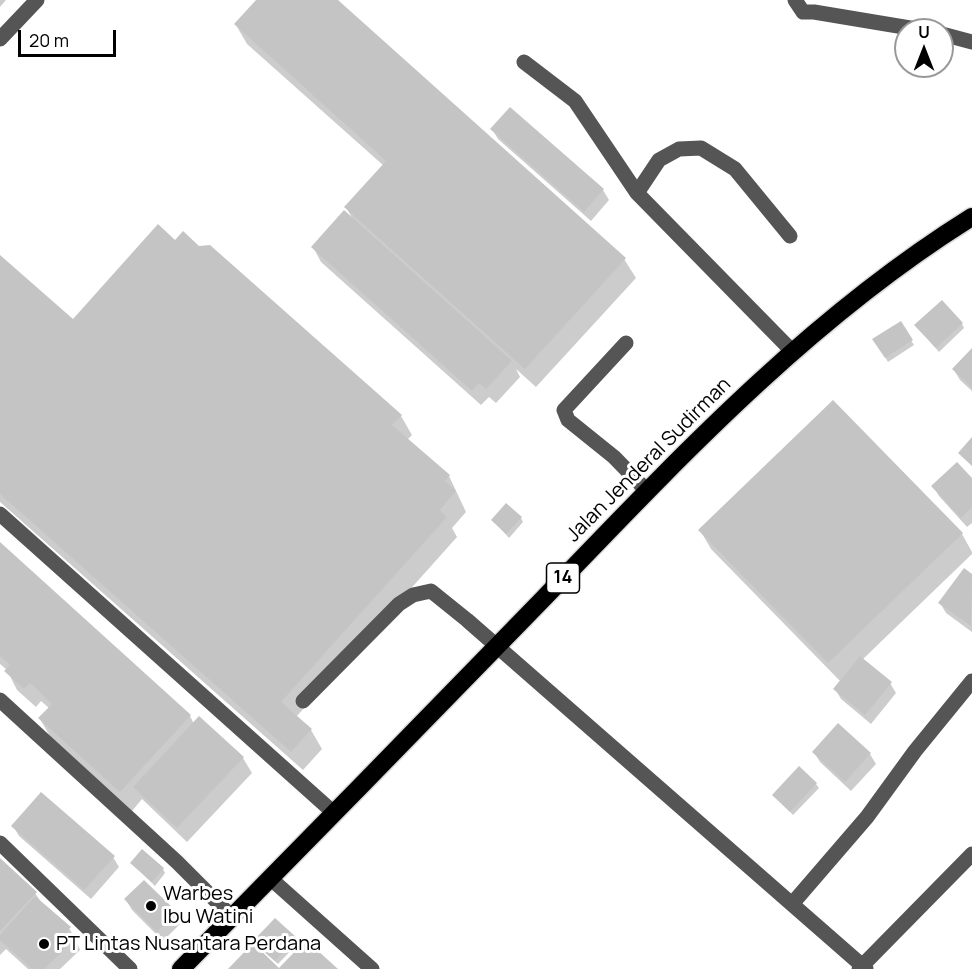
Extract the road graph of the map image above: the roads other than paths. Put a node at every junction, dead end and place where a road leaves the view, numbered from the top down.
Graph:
1 (37, 0) edge
2 (795, 0) edge
3 (894, 25) edge
4 (954, 37) edge
5 (0, 39) edge
6 (972, 42) edge
7 (524, 63) dead end
8 (637, 193) junction
9 (972, 217) edge
10 (790, 236) dead end
11 (626, 343) dead end
12 (792, 351) junction
13 (647, 491) junction
14 (0, 514) edge
15 (496, 647) junction
16 (972, 681) edge
17 (0, 700) edge
18 (303, 701) dead end
19 (334, 813) junction
20 (0, 843) edge
21 (972, 854) edge
22 (270, 879) junction
23 (792, 904) junction
24 (232, 917) junction
25 (862, 968) edge
26 (130, 969) edge
27 (181, 969) edge
28 (372, 969) edge

1 - 5 street
2 - 3 street
4 - 6 street
7 - 8 street
8 - 10 street
8 - 12 street
9 - 12 highway, Jalan Jenderal Sudirman / 14
11 - 13 street
12 - 13 highway, Jalan Jenderal Sudirman / 14
13 - 15 highway, Jalan Jenderal Sudirman / 14
14 - 19 street
15 - 18 street
15 - 19 highway, Jalan Jenderal Sudirman / 14
15 - 23 street
16 - 23 street
17 - 24 street
19 - 22 highway, Jalan Jenderal Sudirman / 14
20 - 26 street
21 - 25 street
22 - 24 highway, Jalan Jenderal Sudirman / 14
22 - 28 street
23 - 25 street
24 - 27 highway, Jalan Jenderal Sudirman / 14

